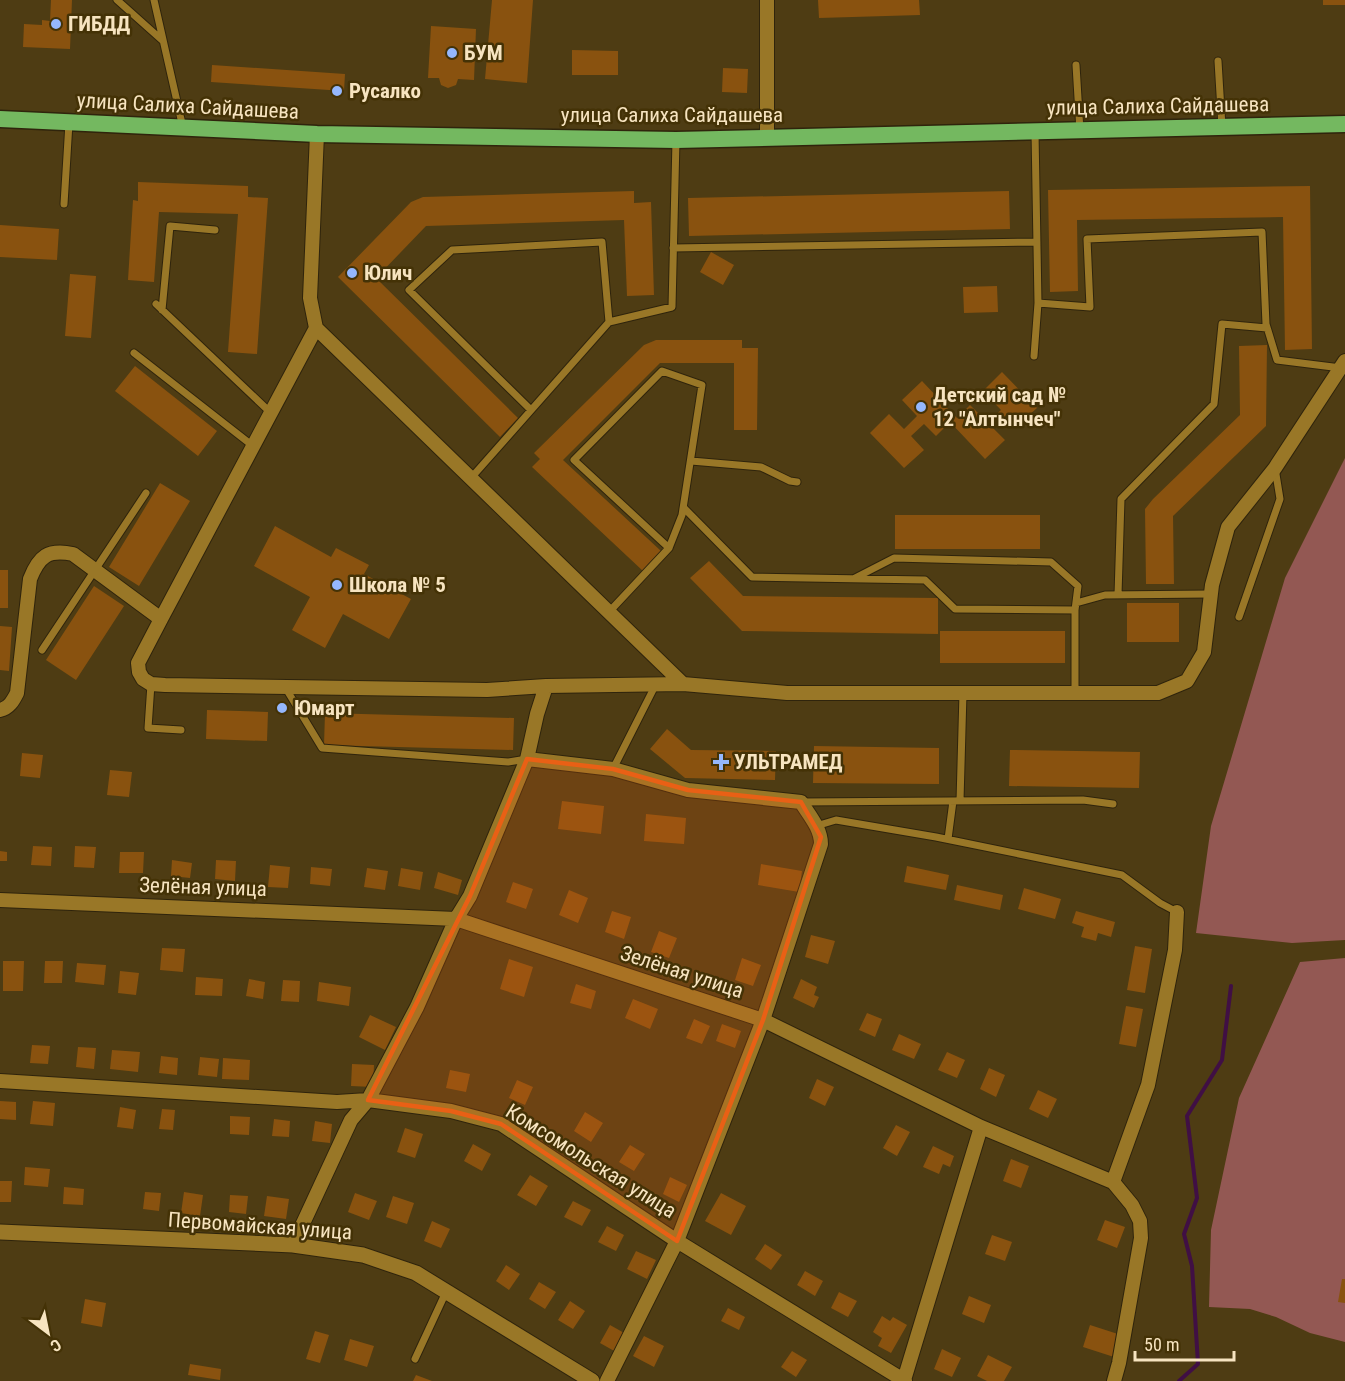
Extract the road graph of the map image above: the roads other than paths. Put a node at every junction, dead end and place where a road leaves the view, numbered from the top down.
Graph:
1 (117, 0) edge
2 (154, 0) edge
3 (767, 0) edge
4 (164, 41) junction
5 (1218, 61) dead end
6 (1076, 65) dead end
7 (0, 119) edge
8 (69, 123) junction
9 (1345, 124) edge
10 (1222, 127) junction
11 (183, 128) junction
12 (1080, 130) junction
13 (1035, 132) junction
14 (317, 134) junction
15 (766, 138) junction
16 (676, 140) junction
17 (64, 204) dead end
18 (215, 230) dead end
19 (1037, 242) junction
20 (673, 248) junction
21 (1038, 303) junction
22 (609, 322) junction
23 (316, 328) junction
24 (1267, 328) junction
25 (134, 353) dead end
26 (1034, 356) dead end
27 (1343, 364) edge
28 (531, 410) junction
29 (271, 413) junction
30 (253, 446) junction
31 (691, 461) junction
32 (1275, 468) junction
33 (471, 478) junction
34 (797, 482) dead end
35 (146, 492) dead end
36 (684, 508) junction
37 (669, 548) junction
38 (95, 570) junction
39 (852, 579) junction
40 (1211, 594) junction
41 (1118, 595) junction
42 (1075, 606) junction
43 (609, 612) junction
44 (1239, 617) dead end
45 (160, 619) junction
46 (42, 651) dead end
47 (151, 684) junction
48 (656, 684) junction
49 (683, 684) junction
50 (285, 687) junction
51 (546, 687) junction
52 (963, 693) junction
53 (1075, 693) junction
54 (0, 710) edge
55 (180, 730) dead end
56 (527, 759) junction
57 (613, 769) junction
58 (957, 801) junction
59 (801, 802) junction
60 (1113, 804) dead end
61 (816, 826) junction
62 (948, 839) junction
63 (0, 900) edge
64 (1177, 912) joint
65 (456, 919) junction
66 (762, 1020) junction
67 (0, 1081) edge
68 (368, 1100) junction
69 (981, 1127) junction
70 (1113, 1182) junction
71 (0, 1232) edge
72 (677, 1241) junction
73 (293, 1245) junction
74 (446, 1292) junction
75 (415, 1359) dead end
76 (592, 1381) edge
77 (607, 1381) edge
78 (904, 1381) edge
79 (1114, 1381) edge

1 - 4 lane
2 - 4 lane
3 - 15 street
4 - 11 lane
5 - 10 lane
6 - 12 lane
7 - 8 highway, улица Салиха Сайдашева
8 - 11 highway, улица Салиха Сайдашева
8 - 17 lane
9 - 10 highway, улица Салиха Сайдашева
10 - 12 highway, улица Салиха Сайдашева
11 - 14 highway, улица Салиха Сайдашева
12 - 13 highway, улица Салиха Сайдашева
13 - 15 highway, улица Салиха Сайдашева
13 - 19 lane
14 - 16 highway, улица Салиха Сайдашева
14 - 23 street
15 - 16 highway, улица Салиха Сайдашева
16 - 20 lane
18 - 29 lane
19 - 20 lane
19 - 21 lane
20 - 22 lane
21 - 24 lane
21 - 26 lane
22 - 28 lane
22 - 28 lane
23 - 29 street
23 - 33 street
24 - 27 lane
24 - 41 lane
25 - 30 lane
27 - 32 street
28 - 33 lane
29 - 30 street
30 - 45 street
31 - 34 lane
31 - 36 lane
31 - 37 lane
32 - 40 street
32 - 44 lane
33 - 43 street
35 - 38 lane
36 - 37 lane
36 - 39 lane
37 - 43 lane
38 - 45 street
38 - 46 lane
38 - 54 street
39 - 42 lane
39 - 42 lane
40 - 41 lane
40 - 53 street
41 - 42 lane
42 - 53 lane
43 - 49 street
45 - 47 street
47 - 50 street
47 - 55 lane
48 - 49 street
48 - 51 street
48 - 57 lane
49 - 52 street
50 - 51 street
50 - 56 lane
51 - 56 street
52 - 53 street
52 - 58 lane
56 - 57 street
56 - 65 street
57 - 59 street
58 - 59 lane
58 - 60 lane
58 - 62 lane
59 - 61 street
61 - 62 lane
61 - 66 street
62 - 64 lane
63 - 65 street, Зелёная улица
64 - 70 street
65 - 66 street, Зелёная улица
65 - 68 street
66 - 69 street, Зелёная улица
66 - 72 street
67 - 68 street, Комсомольская улица
68 - 72 street, Комсомольская улица
68 - 73 street
69 - 70 street, Зелёная улица
69 - 78 street
70 - 79 street, Зелёная улица
71 - 73 street, Первомайская улица
72 - 77 street
72 - 78 street, Комсомольская улица
73 - 74 street, Первомайская улица
74 - 75 lane
74 - 76 street, Первомайская улица

